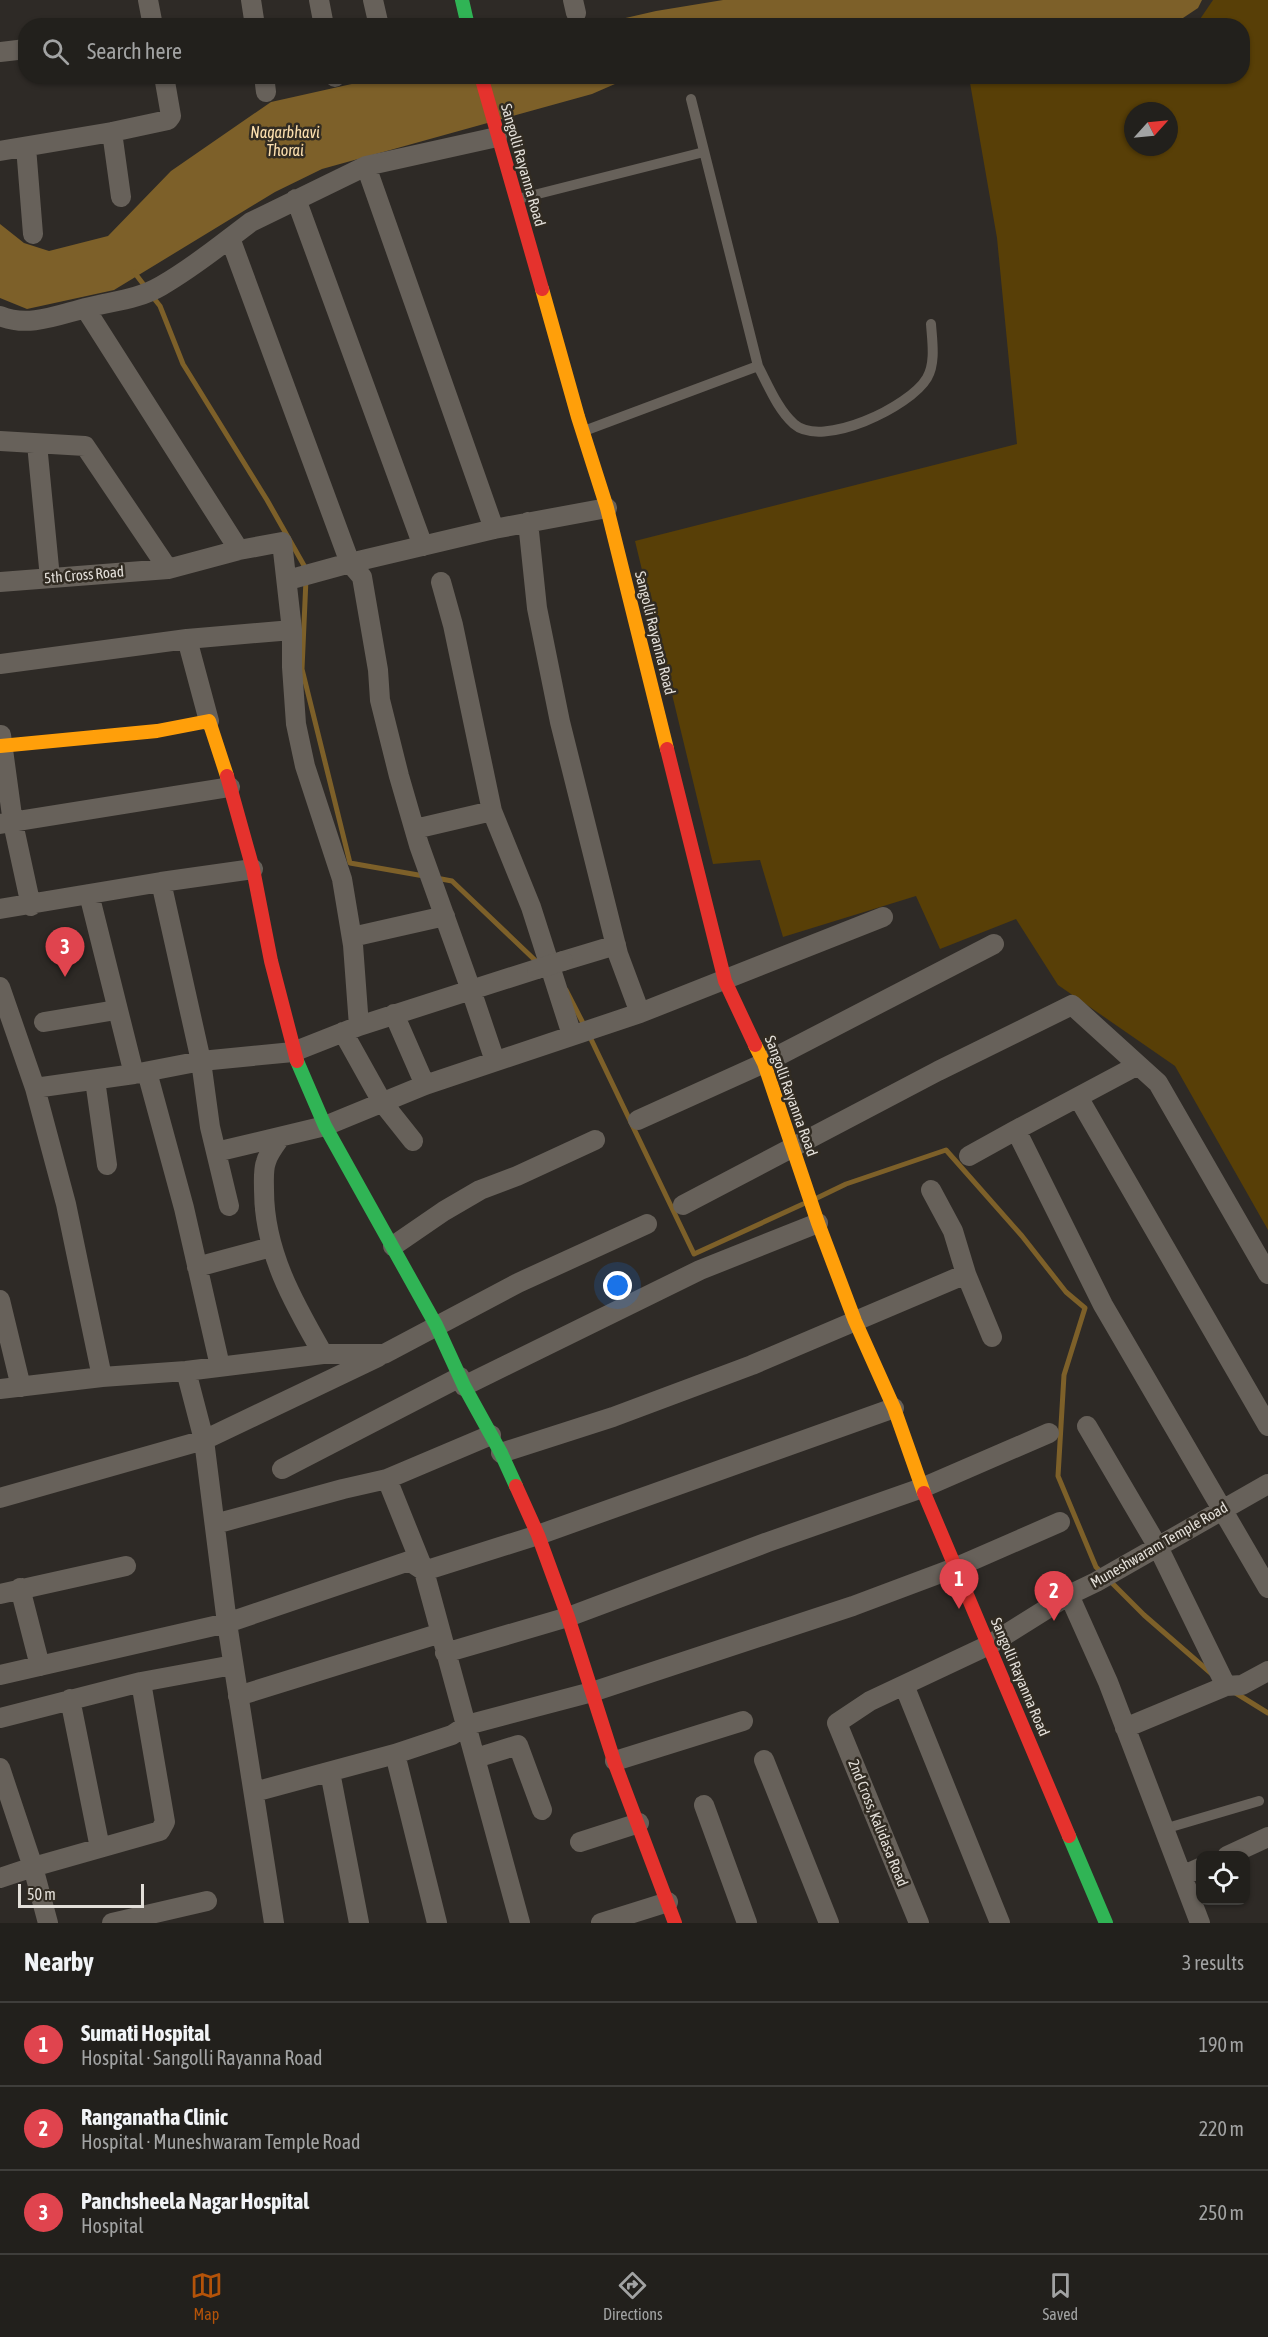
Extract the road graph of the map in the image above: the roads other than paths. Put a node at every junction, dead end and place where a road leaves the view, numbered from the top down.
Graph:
1 (148, 0) edge
2 (251, 0) edge
3 (319, 0) edge
4 (373, 0) edge
5 (462, 0) edge
6 (151, 18) edge
7 (254, 18) edge
8 (322, 18) edge
9 (377, 18) edge
10 (466, 18) edge
11 (18, 50) edge
12 (0, 52) edge
13 (165, 84) edge
14 (483, 84) edge
15 (691, 99) dead end
16 (495, 131) junction
17 (112, 132) junction
18 (26, 147) junction
19 (0, 151) edge
20 (704, 152) junction
21 (366, 166) junction
22 (121, 196) dead end
23 (296, 199) junction
24 (516, 200) junction
25 (33, 234) dead end
26 (230, 238) junction
27 (85, 308) junction
28 (0, 316) edge
29 (931, 324) dead end
30 (758, 366) junction
31 (583, 431) junction
32 (0, 441) edge
33 (37, 444) junction
34 (607, 508) junction
35 (528, 522) junction
36 (494, 529) junction
37 (423, 546) junction
38 (240, 550) junction
39 (350, 563) junction
40 (168, 569) junction
41 (300, 577) junction
42 (50, 578) junction
43 (0, 582) edge
44 (441, 582) dead end
45 (292, 630) junction
46 (187, 639) junction
47 (0, 664) edge
48 (209, 721) junction
49 (1, 741) edge
50 (230, 787) junction
51 (492, 811) junction
52 (7, 823) edge
53 (415, 830) junction
54 (253, 869) junction
55 (161, 882) junction
56 (89, 894) junction
57 (31, 906) junction
58 (0, 909) edge
59 (445, 916) junction
60 (883, 917) dead end
61 (352, 937) junction
62 (994, 944) dead end
63 (616, 945) junction
64 (550, 966) junction
65 (725, 981) junction
66 (0, 987) edge
67 (471, 990) junction
68 (116, 1010) junction
69 (640, 1013) junction
70 (394, 1014) junction
71 (44, 1022) dead end
72 (351, 1029) junction
73 (572, 1035) junction
74 (292, 1052) junction
75 (201, 1061) junction
76 (495, 1061) junction
77 (764, 1064) junction
78 (1138, 1065) junction
79 (140, 1073) junction
80 (95, 1080) junction
81 (425, 1085) junction
82 (35, 1088) junction
83 (1078, 1097) junction
84 (382, 1102) junction
85 (638, 1120) dead end
86 (325, 1126) junction
87 (1016, 1130) junction
88 (280, 1138) junction
89 (594, 1140) dead end
90 (413, 1141) dead end
91 (793, 1148) junction
92 (216, 1152) junction
93 (969, 1156) dead end
94 (107, 1165) dead end
95 (931, 1190) dead end
96 (683, 1205) dead end
97 (228, 1206) dead end
98 (816, 1216) junction
99 (647, 1224) dead end
100 (393, 1246) junction
101 (271, 1247) junction
102 (197, 1267) junction
103 (966, 1274) junction
104 (1268, 1274) edge
105 (0, 1299) edge
106 (855, 1321) junction
107 (436, 1325) junction
108 (992, 1337) dead end
109 (323, 1354) junction
110 (384, 1354) junction
111 (220, 1366) junction
112 (186, 1371) junction
113 (102, 1377) junction
114 (462, 1381) junction
115 (21, 1387) junction
116 (0, 1389) edge
117 (894, 1408) junction
118 (1087, 1426) dead end
119 (1268, 1426) edge
120 (1048, 1433) dead end
121 (491, 1435) junction
122 (204, 1440) junction
123 (501, 1453) junction
124 (282, 1469) dead end
125 (387, 1479) junction
126 (1268, 1484) edge
127 (922, 1488) junction
128 (0, 1498) edge
129 (1223, 1508) junction
130 (1060, 1522) dead end
131 (214, 1524) junction
132 (538, 1535) junction
133 (1158, 1547) junction
134 (126, 1566) dead end
135 (957, 1567) junction
136 (424, 1571) junction
137 (20, 1588) junction
138 (1268, 1588) edge
139 (0, 1594) edge
140 (1069, 1595) junction
141 (568, 1617) junction
142 (226, 1623) junction
143 (441, 1633) junction
144 (989, 1645) junction
145 (445, 1653) junction
146 (233, 1665) junction
147 (40, 1666) junction
148 (1268, 1671) edge
149 (0, 1675) edge
150 (141, 1682) junction
151 (904, 1685) junction
152 (1226, 1686) junction
153 (592, 1692) junction
154 (238, 1696) junction
155 (70, 1700) junction
156 (0, 1718) edge
157 (743, 1720) dead end
158 (837, 1723) joint
159 (467, 1725) junction
160 (1125, 1728) junction
161 (395, 1754) junction
162 (476, 1758) junction
163 (764, 1760) dead end
164 (615, 1761) junction
165 (0, 1767) edge
166 (330, 1772) junction
167 (254, 1792) junction
168 (1259, 1801) dead end
169 (704, 1805) dead end
170 (542, 1810) dead end
171 (639, 1822) junction
172 (1164, 1829) junction
173 (1268, 1837) edge
174 (580, 1842) dead end
175 (100, 1848) junction
176 (1238, 1851) edge
177 (33, 1867) junction
178 (1196, 1870) edge
179 (1182, 1876) junction
180 (0, 1878) edge
181 (207, 1902) dead end
182 (668, 1902) junction
183 (48, 1923) edge
184 (112, 1923) edge
185 (274, 1923) edge
186 (359, 1923) edge
187 (436, 1923) edge
188 (520, 1923) edge
189 (601, 1923) edge
190 (675, 1923) edge
191 (747, 1923) edge
192 (829, 1923) edge
193 (919, 1923) edge
194 (1000, 1923) edge
195 (1106, 1923) edge
196 (1200, 1923) edge

1 - 6 street
2 - 7 street
3 - 8 street
4 - 9 street
5 - 10 street
11 - 12 street
13 - 17 street
14 - 16 street, Sangolli Rayanna Road
15 - 20 lane
16 - 21 street
16 - 24 street, Sangolli Rayanna Road
17 - 18 street
17 - 22 street
18 - 19 street
18 - 25 street
20 - 24 lane
20 - 30 lane
21 - 23 street
21 - 36 street
23 - 26 street
23 - 37 street
24 - 31 street, Sangolli Rayanna Road
26 - 27 street
26 - 39 street
27 - 28 street
27 - 38 street
29 - 30 lane
30 - 31 lane
31 - 34 street, Sangolli Rayanna Road
32 - 33 street
33 - 40 street
33 - 42 street
34 - 35 street
34 - 65 street, Sangolli Rayanna Road
35 - 36 street
35 - 63 street
36 - 37 street
37 - 39 street
38 - 40 street, 5th Cross Road
38 - 41 street, 5th Cross Road
39 - 41 street
39 - 53 street
40 - 42 street, 5th Cross Road
41 - 45 street
42 - 43 street, 5th Cross Road
44 - 51 street
45 - 46 street
45 - 61 street
46 - 47 street
46 - 48 street
48 - 49 street
48 - 50 street
49 - 52 street
50 - 52 street
50 - 54 street
51 - 53 street
51 - 64 street
52 - 57 street
53 - 59 street
54 - 55 street
54 - 74 street
55 - 56 street
55 - 75 street
56 - 57 street
56 - 68 street
57 - 58 street
59 - 61 street
59 - 67 street
60 - 65 street
61 - 72 street
62 - 77 street
63 - 64 street
63 - 69 street
64 - 67 street
64 - 73 street
65 - 69 street
65 - 77 street, Sangolli Rayanna Road
66 - 82 street
67 - 70 street
67 - 76 street
68 - 71 street
68 - 79 street
69 - 73 street
70 - 72 street
70 - 81 street
72 - 74 street
72 - 84 street
73 - 76 street
74 - 75 street
74 - 86 street
75 - 79 street
75 - 92 street
76 - 81 street
77 - 85 street
77 - 91 street, Sangolli Rayanna Road
78 - 83 street
78 - 91 street
78 - 104 street
79 - 80 street
79 - 102 street
80 - 82 street
80 - 94 street
81 - 84 street
82 - 113 street
83 - 87 street
83 - 119 street
84 - 86 street
84 - 90 street
86 - 88 street
86 - 100 street
87 - 93 street
87 - 129 street
88 - 92 street
88 - 101 street
89 - 100 street
91 - 96 street
91 - 98 street, Sangolli Rayanna Road
92 - 97 street
95 - 103 street
98 - 106 street, Sangolli Rayanna Road
98 - 114 street
99 - 107 street
100 - 107 street
101 - 102 street
101 - 109 street
102 - 111 street
103 - 106 street
103 - 108 street
105 - 115 street
106 - 117 street, Sangolli Rayanna Road
106 - 123 street
107 - 110 street
107 - 114 street
109 - 110 street
109 - 111 street
110 - 122 street
111 - 112 street
112 - 113 street
112 - 122 street
113 - 115 street
114 - 121 street
114 - 124 street
115 - 116 street
117 - 127 street, Sangolli Rayanna Road
117 - 132 street
118 - 133 street
120 - 127 street
121 - 123 street
121 - 125 street
122 - 128 street
122 - 131 street
123 - 132 street
125 - 131 street
125 - 136 street
126 - 129 street, Muneshwaram Temple Road
127 - 135 street, Sangolli Rayanna Road
127 - 141 street
129 - 133 street, Muneshwaram Temple Road
129 - 138 street
130 - 135 street
131 - 142 street
132 - 136 street
132 - 141 street
133 - 140 street, Muneshwaram Temple Road
133 - 152 street
134 - 137 street
135 - 144 street, Sangolli Rayanna Road
135 - 153 street
136 - 142 street
136 - 143 street
137 - 139 street
137 - 147 street
140 - 144 street, Muneshwaram Temple Road
140 - 160 street
141 - 145 street
141 - 153 street
142 - 146 street
142 - 147 street
143 - 145 street
143 - 154 street
144 - 151 street, Muneshwaram Temple Road
144 - 195 street, Sangolli Rayanna Road
145 - 159 street
146 - 150 street
146 - 154 street
147 - 149 street
148 - 152 street
150 - 155 street
150 - 175 street
151 - 158 street, Muneshwaram Temple Road
151 - 194 street
152 - 160 street
153 - 159 street
153 - 164 street
154 - 167 street
155 - 156 street
155 - 175 street
157 - 164 street
158 - 193 street, 2nd Cross, Kalidasa Road
159 - 161 street
159 - 162 street
160 - 172 street
161 - 166 street
161 - 187 street
162 - 170 street
162 - 188 street
163 - 192 street
164 - 171 street
165 - 177 street
166 - 167 street
166 - 186 street
167 - 185 street
168 - 172 lane
169 - 191 street
171 - 174 street
171 - 182 street
172 - 179 street
173 - 176 street
175 - 177 street
177 - 180 street
177 - 183 street
178 - 179 street
179 - 196 street
181 - 184 street
182 - 189 street
182 - 190 street

